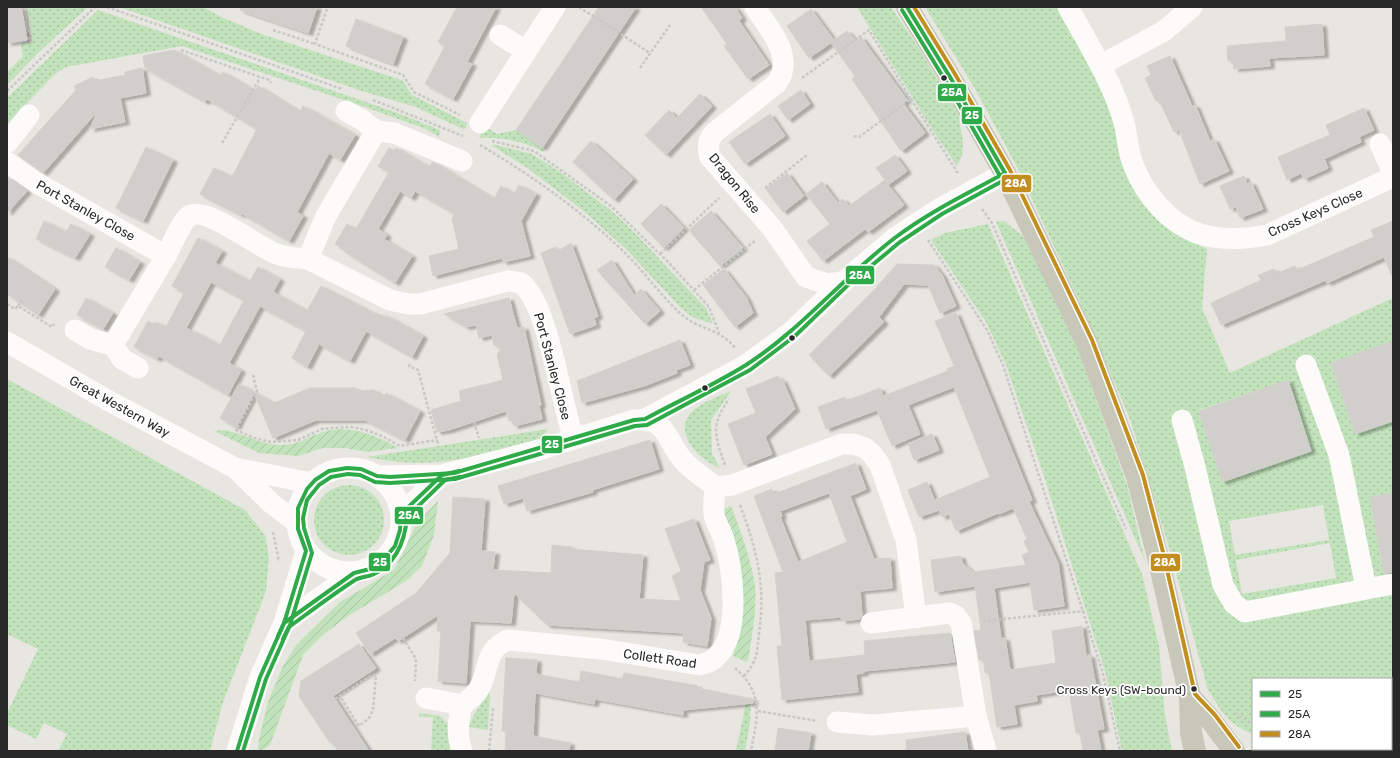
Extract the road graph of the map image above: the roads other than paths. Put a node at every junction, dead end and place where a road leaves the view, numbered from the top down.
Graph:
1 (555, 7) edge
2 (755, 7) edge
3 (907, 7) edge
4 (1068, 7) edge
5 (1192, 7) edge
6 (500, 35) dead end
7 (526, 51) junction
8 (1101, 66) junction
9 (346, 111) dead end
10 (29, 115) dead end
11 (376, 131) junction
12 (478, 133) road end
13 (7, 143) edge
14 (1380, 144) dead end
15 (462, 161) dead end
16 (7, 162) edge
17 (1005, 173) junction
18 (1393, 173) edge
19 (1393, 177) edge
20 (166, 256) junction
21 (308, 259) junction
22 (843, 282) junction
23 (75, 330) dead end
24 (7, 342) edge
25 (113, 345) junction
26 (1306, 366) dead end
27 (138, 368) dead end
28 (645, 419) junction
29 (1182, 420) dead end
30 (574, 439) junction
31 (235, 468) junction
32 (442, 475) junction
33 (378, 476) junction
34 (311, 483) junction
35 (724, 486) junction
36 (401, 514) junction
37 (296, 522) junction
38 (306, 551) junction
39 (354, 573) junction
40 (1393, 584) edge
41 (1366, 588) junction
42 (916, 618) junction
43 (284, 622) junction
44 (871, 623) dead end
45 (420, 692) road end
46 (1190, 697) junction
47 (462, 705) junction
48 (976, 716) junction
49 (837, 722) road end
50 (237, 751) edge
51 (462, 751) edge
52 (986, 751) edge
53 (1195, 751) edge
54 (1234, 751) edge

1 - 7 street
2 - 22 street, Dragon Rise
3 - 17 main road
4 - 8 street, Cross Keys Close
5 - 8 street
6 - 7 street
7 - 12 street
8 - 19 street, Cross Keys Close
9 - 11 street
10 - 13 street
11 - 15 street
11 - 21 street
14 - 18 street
16 - 20 street, Port Stanley Close
17 - 22 street
17 - 46 main road
20 - 21 street, Port Stanley Close
20 - 25 street, Port Stanley Close
21 - 30 street, Port Stanley Close
22 - 28 street
23 - 25 street
24 - 31 street, Great Western Way
25 - 27 street
26 - 41 street
28 - 30 street
28 - 35 street
29 - 41 street
30 - 32 street
31 - 34 street, Great Western Way
31 - 37 street, Great Western Way
32 - 33 street
32 - 36 street
33 - 34 street
33 - 36 street
34 - 37 street
35 - 42 street
35 - 47 street, Collett Road
36 - 39 street
37 - 38 street
38 - 39 street
38 - 43 street
39 - 43 street
40 - 41 street
42 - 44 street
42 - 48 street
43 - 50 street
45 - 47 street
46 - 53 main road
46 - 54 main road
47 - 51 street
48 - 49 street
48 - 52 street

